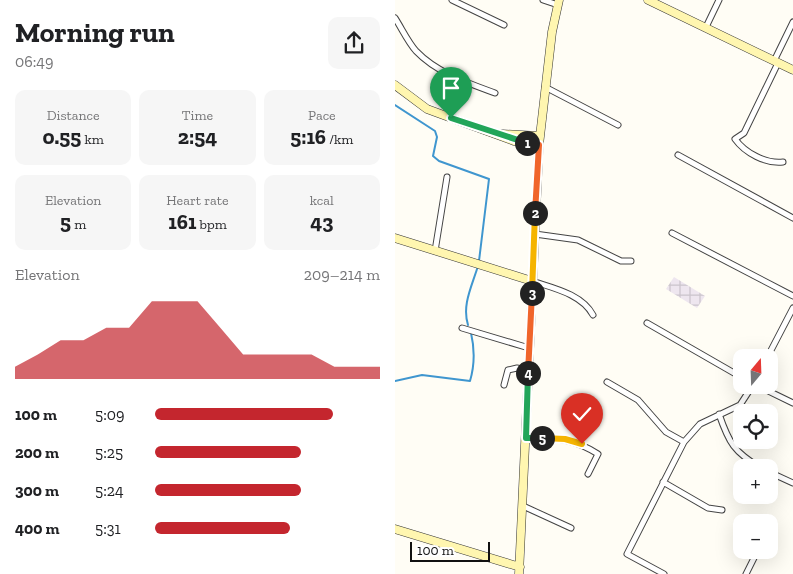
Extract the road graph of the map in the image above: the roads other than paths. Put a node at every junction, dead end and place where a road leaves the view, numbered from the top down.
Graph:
1 (452, 0) edge
2 (543, 0) edge
3 (648, 0) edge
4 (719, 0) edge
5 (559, 2) edge
6 (395, 18) edge
7 (793, 22) edge
8 (504, 25) dead end
9 (706, 28) junction
10 (776, 62) junction
11 (793, 70) edge
12 (395, 85) edge
13 (545, 87) junction
14 (495, 93) dead end
15 (618, 125) dead end
16 (539, 140) junction
17 (678, 156) dead end
18 (783, 162) dead end
19 (447, 177) dead end
20 (793, 218) edge
21 (672, 233) dead end
22 (535, 234) junction
23 (395, 238) edge
24 (435, 251) junction
25 (631, 260) dead end
26 (532, 281) junction
27 (793, 296) edge
28 (793, 308) edge
29 (593, 315) dead end
30 (790, 319) edge
31 (647, 323) dead end
32 (462, 328) dead end
33 (529, 348) junction
34 (772, 349) edge
35 (528, 371) junction
36 (733, 372) edge
37 (607, 382) dead end
38 (503, 385) dead end
39 (748, 394) edge
40 (774, 394) edge
41 (793, 403) edge
42 (719, 414) junction
43 (526, 438) junction
44 (684, 442) junction
45 (745, 459) edge
46 (588, 474) dead end
47 (778, 476) edge
48 (663, 482) junction
49 (793, 484) edge
50 (523, 506) junction
51 (722, 510) dead end
52 (395, 528) edge
53 (571, 528) dead end
54 (754, 559) edge
55 (520, 570) edge
56 (664, 574) edge
57 (746, 574) edge

1 - 8 street
2 - 5 street
3 - 9 street
4 - 9 street
5 - 13 street
6 - 14 street
7 - 10 street
9 - 10 street
10 - 11 street
10 - 18 street
12 - 16 street
13 - 15 street
13 - 16 street
16 - 22 street
17 - 20 street
19 - 24 street
21 - 27 street
22 - 25 street
22 - 26 street
23 - 24 street
24 - 26 street
26 - 29 street
26 - 33 street
28 - 30 street
30 - 34 street
31 - 36 street
32 - 33 street
33 - 35 street
35 - 38 street
35 - 43 street
37 - 44 street
39 - 42 street
40 - 41 street
42 - 44 street
42 - 45 street
43 - 46 street
43 - 50 street
44 - 48 street
47 - 49 street
48 - 51 street
48 - 56 street
50 - 53 street
50 - 55 street
52 - 55 street
54 - 57 street

